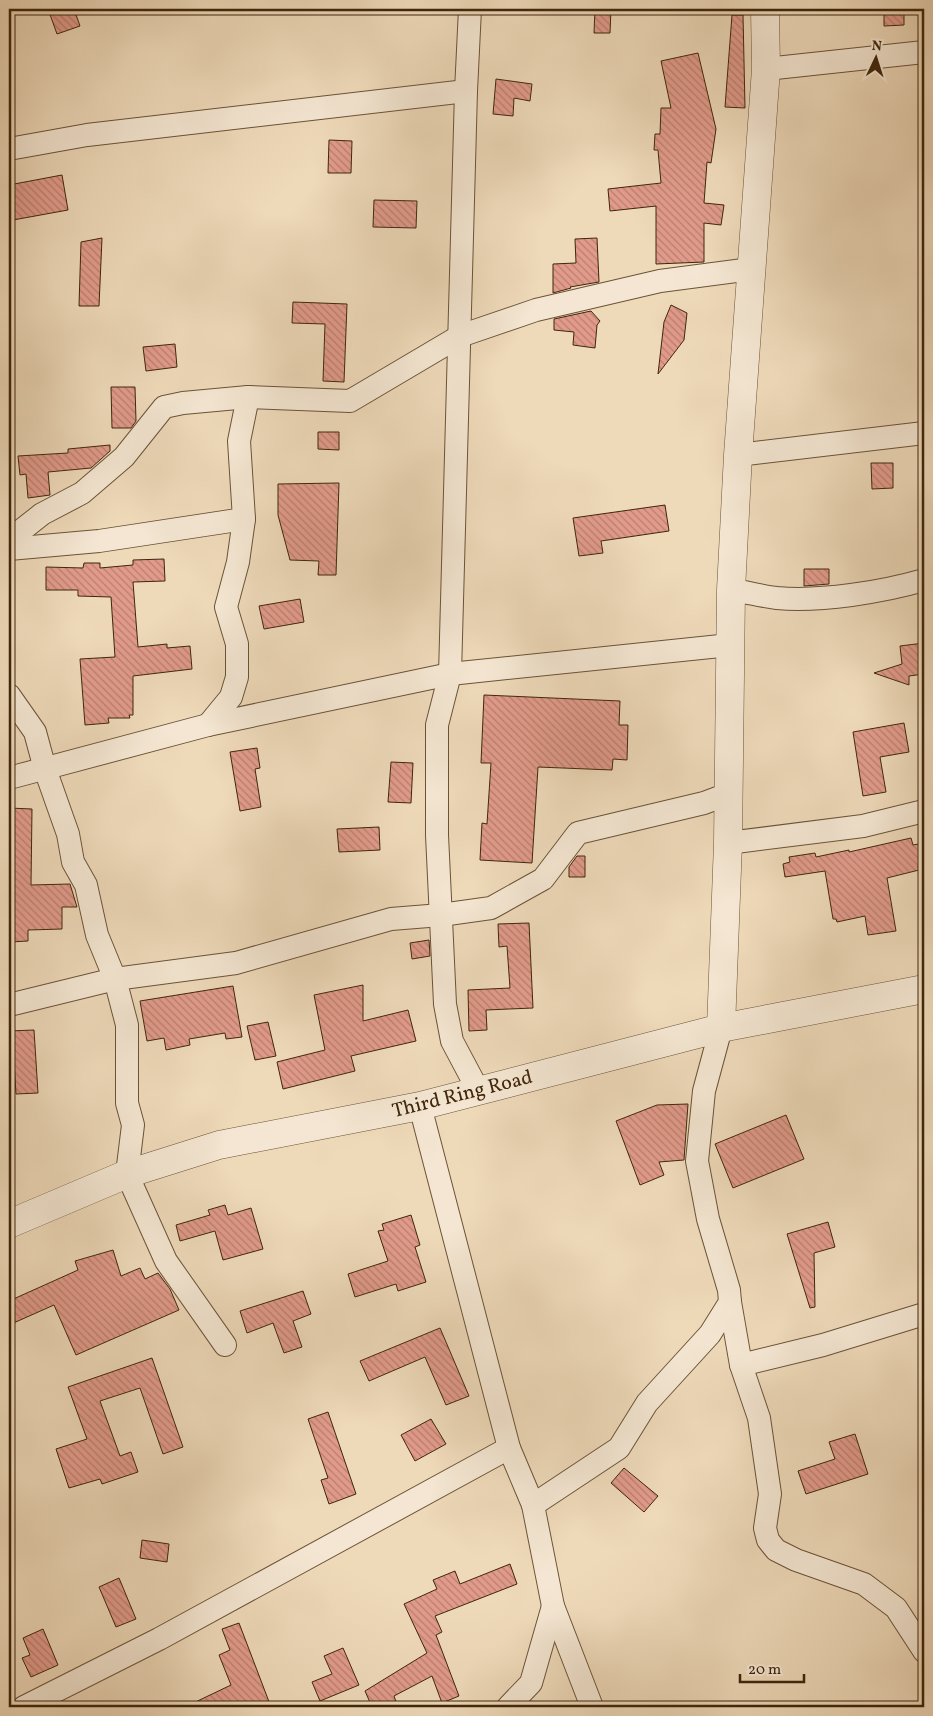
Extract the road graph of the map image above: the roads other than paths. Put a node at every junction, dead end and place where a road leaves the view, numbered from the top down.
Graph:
1 (470, 9) edge
2 (765, 9) edge
3 (924, 52) edge
4 (766, 69) junction
5 (466, 92) junction
6 (9, 149) edge
7 (751, 269) junction
8 (460, 336) junction
9 (248, 398) junction
10 (924, 433) edge
11 (738, 455) junction
12 (244, 519) junction
13 (9, 540) edge
14 (9, 549) edge
15 (924, 580) edge
16 (731, 590) junction
17 (730, 645) junction
18 (450, 674) junction
19 (9, 695) edge
20 (208, 726) junction
21 (45, 769) junction
22 (9, 778) edge
23 (728, 794) junction
24 (924, 811) edge
25 (728, 843) junction
26 (441, 916) junction
27 (116, 979) junction
28 (924, 989) edge
29 (9, 1005) edge
30 (721, 1028) junction
31 (478, 1090) junction
32 (420, 1106) junction
33 (128, 1174) junction
34 (9, 1224) edge
35 (730, 1302) junction
36 (924, 1314) edge
37 (225, 1346) dead end
38 (741, 1365) junction
39 (509, 1448) junction
40 (533, 1505) junction
41 (553, 1606) junction
42 (924, 1651) edge
43 (24, 1707) edge
44 (508, 1707) edge
45 (592, 1707) edge

1 - 5 street
2 - 4 street
3 - 4 street
4 - 7 street
5 - 6 street
5 - 8 street
7 - 8 street
7 - 11 street
8 - 9 street
8 - 18 street
9 - 12 street
9 - 13 street
10 - 11 street
11 - 16 street
12 - 14 street
12 - 20 street
15 - 16 street
16 - 17 street
17 - 18 street
17 - 23 street
18 - 20 street
18 - 26 street
19 - 21 street
20 - 21 street
21 - 22 street
21 - 27 street
23 - 25 street
23 - 26 street
24 - 25 street
25 - 30 street
26 - 27 street
26 - 31 street
27 - 29 street
27 - 33 street
28 - 30 street, Third Ring Road
30 - 31 street, Third Ring Road
30 - 35 street
31 - 32 street, Third Ring Road
32 - 33 street, Third Ring Road
32 - 39 street
33 - 34 street, Third Ring Road
33 - 37 street
35 - 38 street
35 - 40 street
36 - 38 street
38 - 42 street
39 - 40 street
39 - 43 street
40 - 41 street
41 - 44 street
41 - 45 street

